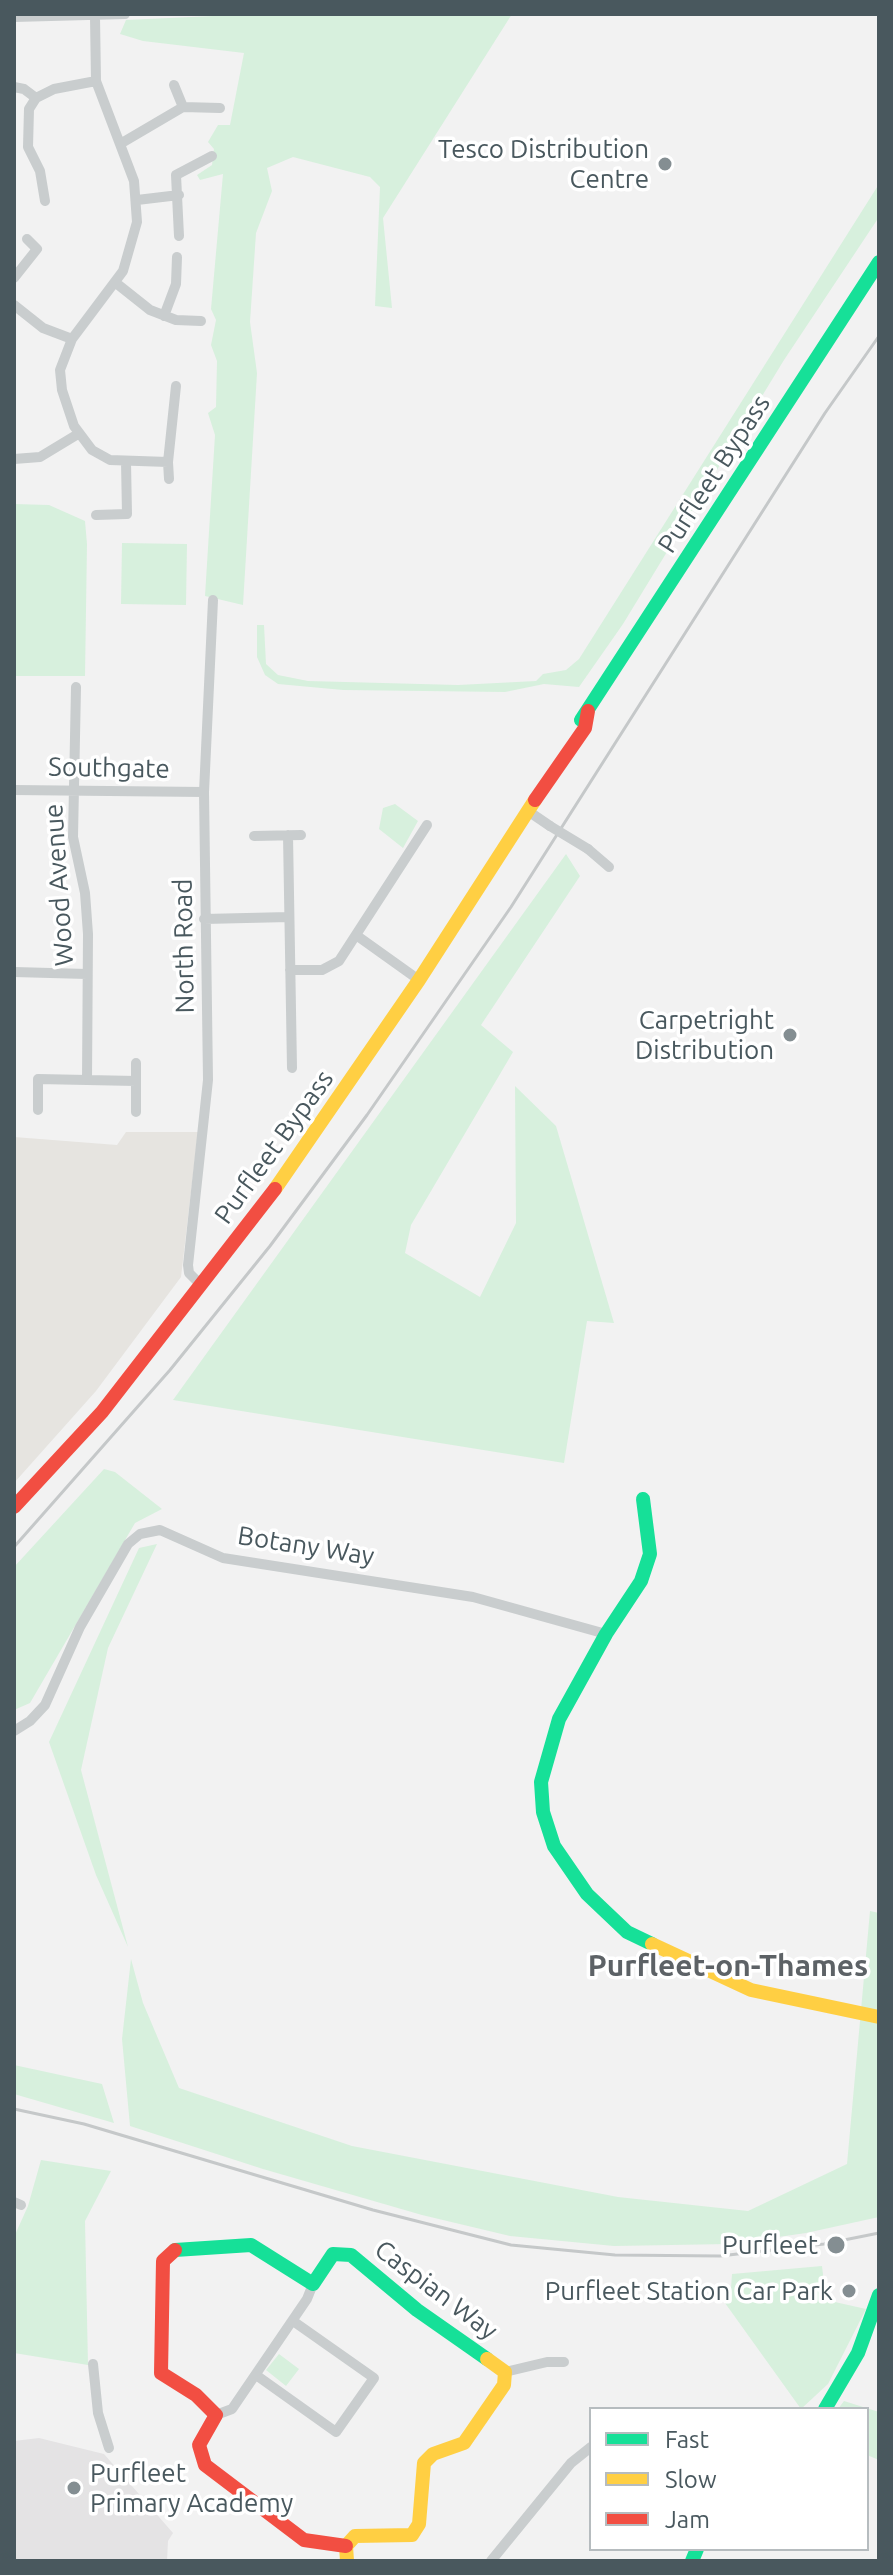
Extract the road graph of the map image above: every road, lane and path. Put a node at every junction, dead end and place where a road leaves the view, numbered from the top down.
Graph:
1 (125, 14) edge
2 (14, 17) edge
3 (95, 17) junction
4 (96, 81) junction
5 (174, 85) dead end
6 (14, 87) edge
7 (36, 98) junction
8 (183, 107) junction
9 (220, 108) dead end
10 (120, 144) junction
11 (28, 147) junction
12 (14, 148) edge
13 (212, 156) dead end
14 (179, 195) junction
15 (137, 200) junction
16 (45, 201) dead end
17 (179, 236) dead end
18 (27, 239) dead end
19 (177, 257) dead end
20 (879, 262) edge
21 (14, 278) edge
22 (116, 283) junction
23 (14, 305) edge
24 (164, 316) junction
25 (201, 321) dead end
26 (72, 339) junction
27 (176, 386) dead end
28 (78, 434) junction
29 (14, 459) edge
30 (126, 462) junction
31 (168, 462) junction
32 (169, 479) dead end
33 (96, 515) dead end
34 (213, 600) dead end
35 (76, 687) dead end
36 (75, 789) junction
37 (14, 790) edge
38 (204, 792) junction
39 (528, 811) junction
40 (427, 825) dead end
41 (288, 835) junction
42 (301, 835) dead end
43 (254, 836) dead end
44 (609, 867) dead end
45 (289, 917) junction
46 (204, 919) junction
47 (356, 935) junction
48 (290, 970) junction
49 (14, 972) edge
50 (87, 974) junction
51 (419, 980) junction
52 (136, 1063) dead end
53 (292, 1068) dead end
54 (87, 1080) junction
55 (136, 1081) junction
56 (38, 1110) dead end
57 (136, 1112) dead end
58 (201, 1285) junction
59 (643, 1499) dead end
60 (14, 1507) edge
61 (606, 1634) junction
62 (14, 1731) edge
63 (879, 2017) edge
64 (313, 2284) junction
65 (879, 2295) edge
66 (293, 2321) junction
67 (564, 2362) dead end
68 (93, 2364) dead end
69 (505, 2372) junction
70 (256, 2375) junction
71 (826, 2407) edge
72 (216, 2415) junction
73 (109, 2448) dead end
74 (589, 2449) edge
75 (346, 2554) edge
76 (491, 2561) edge

1 - 3 street
2 - 3 street
3 - 4 street
4 - 7 street
4 - 10 street
5 - 8 street
6 - 7 street
7 - 11 street
8 - 9 street
8 - 10 street
10 - 15 street
11 - 12 street
11 - 16 street
13 - 14 street
14 - 15 street
14 - 17 street
15 - 22 street
18 - 21 street
19 - 24 street
20 - 39 street, Purfleet Bypass
22 - 24 street
22 - 26 street
23 - 26 street
24 - 25 street
26 - 28 street
27 - 31 street
28 - 29 street
28 - 30 street
30 - 31 street
30 - 33 street
31 - 32 street
34 - 38 street, North Road
35 - 36 street, Wood Avenue
36 - 37 street, Southgate
36 - 38 street, Southgate
36 - 50 street, Wood Avenue
38 - 46 street, North Road
39 - 44 street, bridge
39 - 51 street, Purfleet Bypass
40 - 47 street
41 - 42 street
41 - 43 street
41 - 45 street
45 - 46 street
45 - 48 street
46 - 58 street, North Road
47 - 48 street
47 - 51 street
48 - 53 street
49 - 50 street
50 - 54 street, Wood Avenue
51 - 58 street, Purfleet Bypass
52 - 55 street
54 - 55 street
54 - 56 street
55 - 57 street
58 - 60 street, Purfleet Bypass
59 - 61 street
61 - 62 street, Botany Way
61 - 63 street
64 - 66 street
64 - 69 street, Caspian Way
64 - 72 street
65 - 71 street
66 - 70 street
66 - 70 street
67 - 69 street
68 - 73 street
69 - 75 street, Caspian Way
70 - 72 street
72 - 75 street, Caspian Way
74 - 76 street

